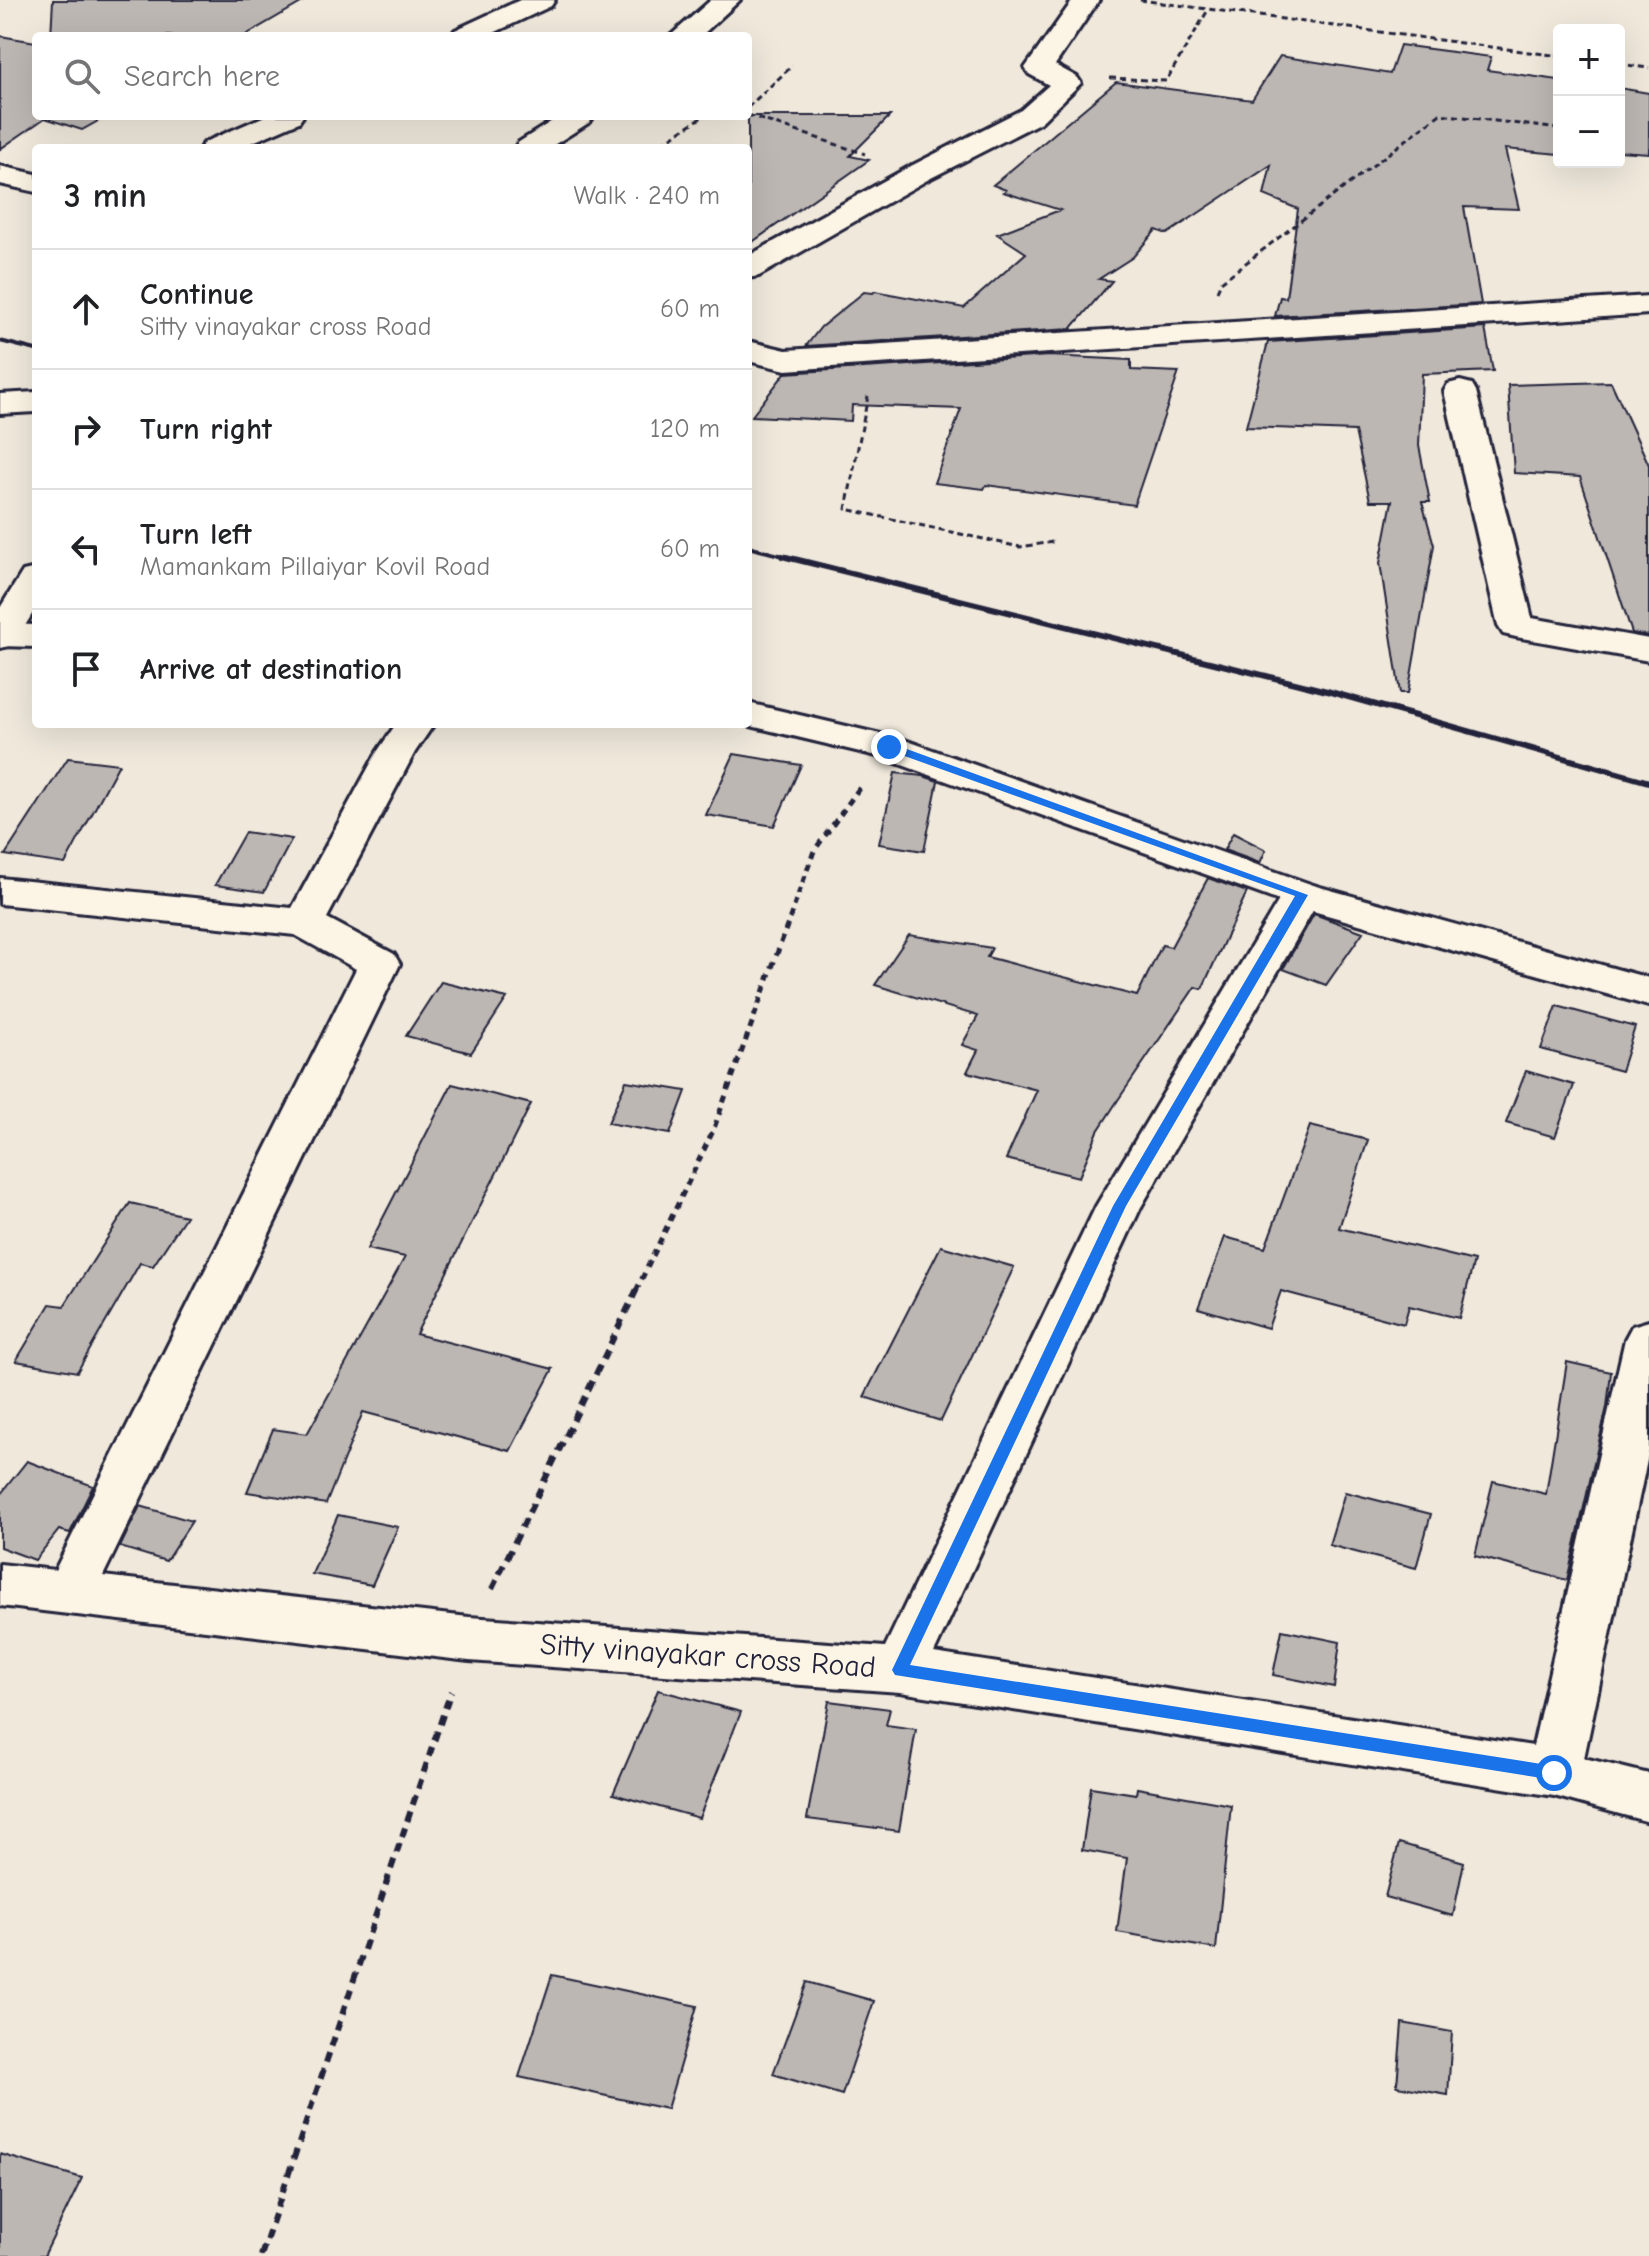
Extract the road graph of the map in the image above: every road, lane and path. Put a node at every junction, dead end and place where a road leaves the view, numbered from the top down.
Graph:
1 (542, 0) edge
2 (727, 0) edge
3 (1086, 0) edge
4 (1140, 0) edge
5 (1208, 10) junction
6 (474, 32) edge
7 (689, 32) edge
8 (1553, 55) edge
9 (1625, 65) edge
10 (792, 66) dead end
11 (1649, 68) edge
12 (1067, 83) junction
13 (752, 103) edge
14 (752, 116) edge
15 (280, 120) edge
16 (574, 120) edge
17 (698, 120) edge
18 (1553, 128) edge
19 (224, 144) edge
20 (535, 144) edge
21 (660, 144) edge
22 (919, 173) junction
23 (0, 175) edge
24 (32, 182) edge
25 (752, 267) edge
26 (1649, 305) edge
27 (1197, 336) junction
28 (752, 352) edge
29 (871, 355) junction
30 (1460, 391) dead end
31 (32, 402) edge
32 (0, 404) edge
33 (1053, 542) dead end
34 (32, 585) edge
35 (0, 636) edge
36 (32, 636) edge
37 (1649, 650) edge
38 (752, 715) edge
39 (412, 728) edge
40 (889, 747) junction
41 (0, 891) edge
42 (1302, 895) junction
43 (304, 923) junction
44 (1649, 992) edge
45 (1649, 1339) edge
46 (0, 1585) edge
47 (68, 1595) junction
48 (469, 1639) junction
49 (900, 1670) junction
50 (1554, 1773) junction
51 (1649, 1798) edge
52 (261, 2256) edge

1 - 6 street
2 - 7 street
3 - 12 street
4 - 5 path
5 - 8 path
5 - 12 path
9 - 11 path
10 - 13 path
12 - 22 street
14 - 22 path
15 - 19 street
16 - 20 street
17 - 21 path
18 - 27 path
22 - 25 street
23 - 24 street
26 - 27 street
27 - 29 street
28 - 29 street
29 - 33 path
30 - 37 street
31 - 32 street
34 - 35 street
35 - 36 street
38 - 40 street
39 - 43 street
40 - 42 street
40 - 48 path
41 - 43 street
42 - 44 street
42 - 49 street
43 - 47 street
45 - 50 street
46 - 47 street, Sitty vinayakar cross Road
47 - 48 street, Sitty vinayakar cross Road
48 - 49 street, Sitty vinayakar cross Road
48 - 52 path
49 - 50 street, Sitty vinayakar cross Road
50 - 51 street, Sitty vinayakar cross Road

